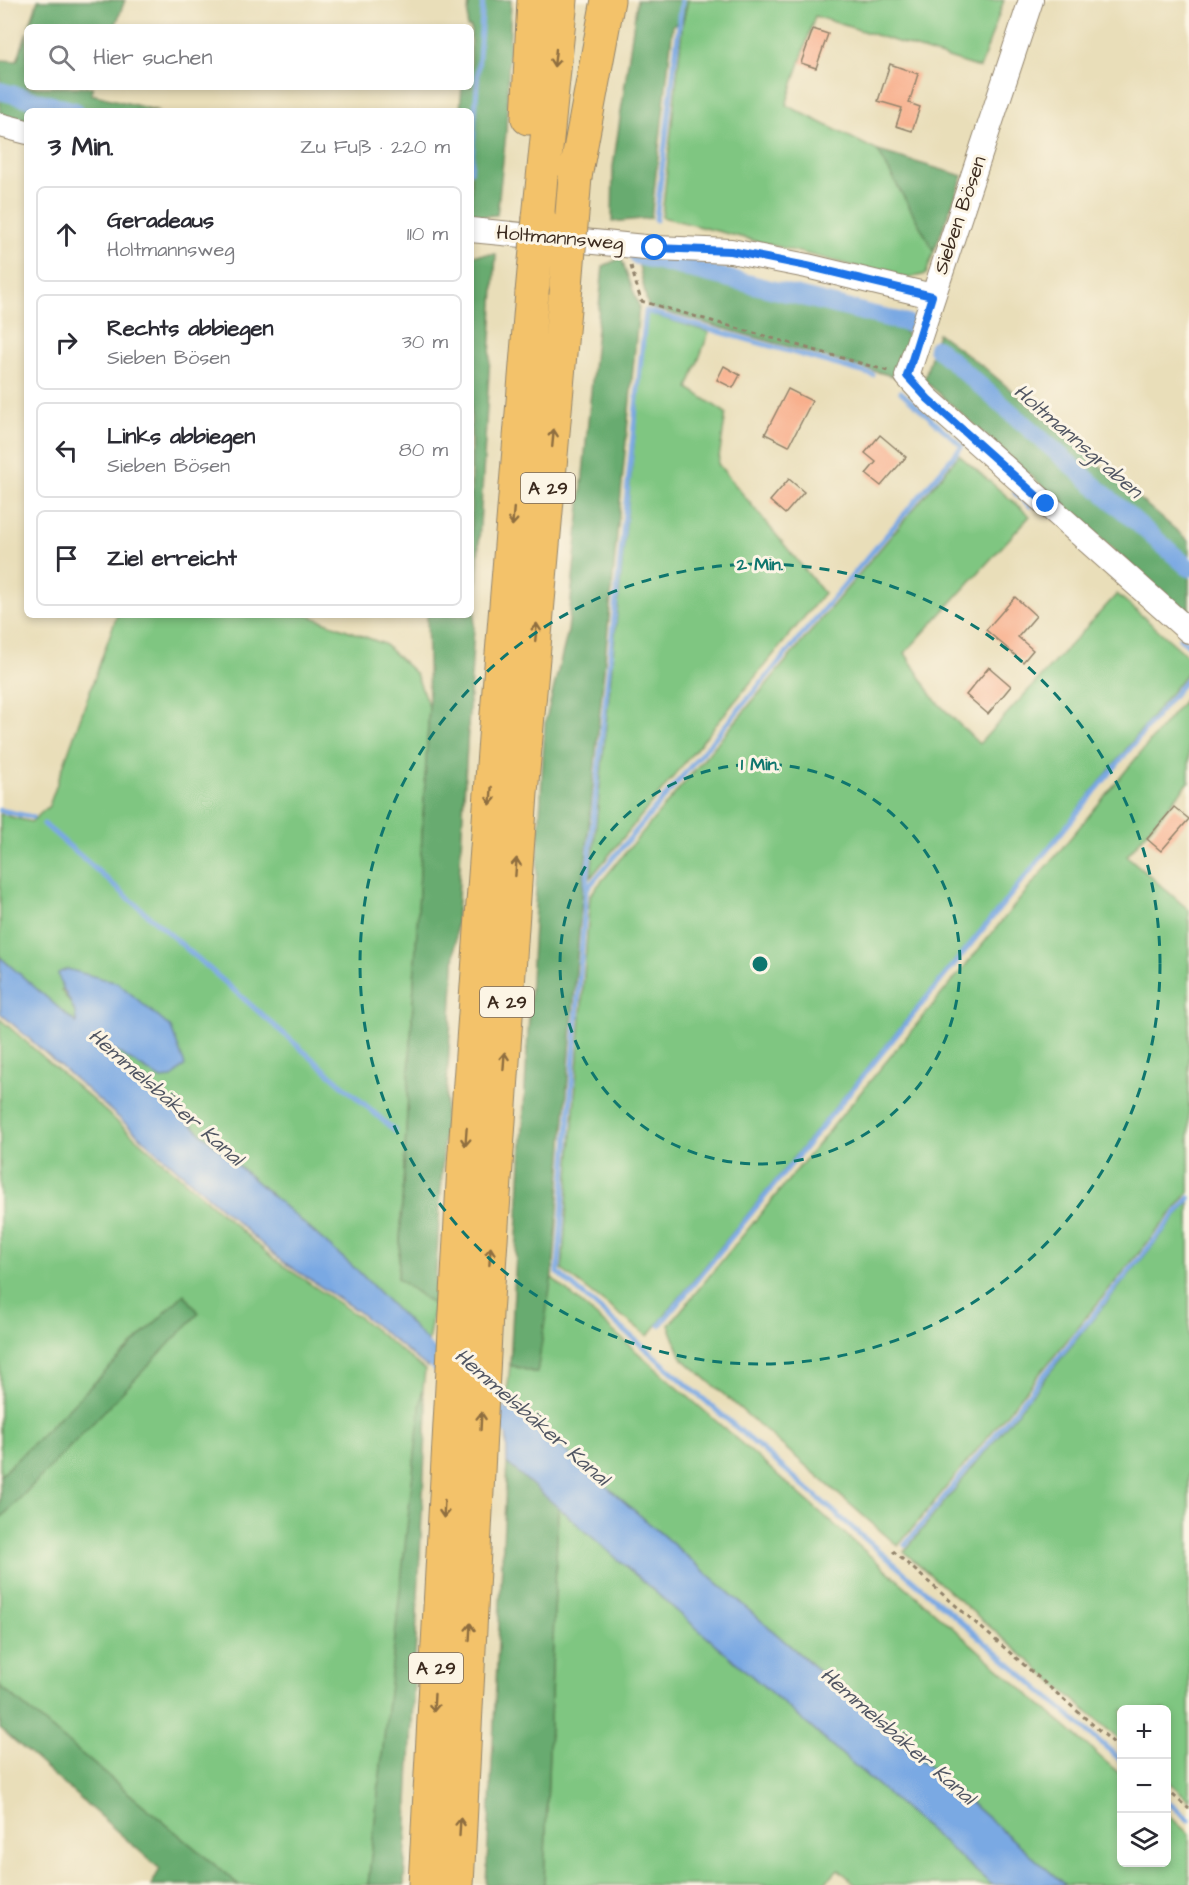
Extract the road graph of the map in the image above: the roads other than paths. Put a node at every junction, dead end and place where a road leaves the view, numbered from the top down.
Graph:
1 (534, 0) edge
2 (561, 0) edge
3 (592, 0) edge
4 (608, 0) edge
5 (1031, 0) edge
6 (0, 125) edge
7 (24, 131) edge
8 (575, 177) junction
9 (531, 217) junction
10 (474, 230) edge
11 (932, 296) junction
12 (1189, 631) edge
13 (425, 1885) edge
14 (457, 1885) edge

1 - 9 highway
2 -> 9 highway, A 29
3 - 8 highway, A 29
4 - 8 highway
5 - 11 street, Sieben Bösen
6 - 7 street
14 -> 8 highway, A 29, bridge
9 -> 13 highway, A 29, bridge
10 - 11 street, Holtmannsweg
11 - 12 street, Sieben Bösen

